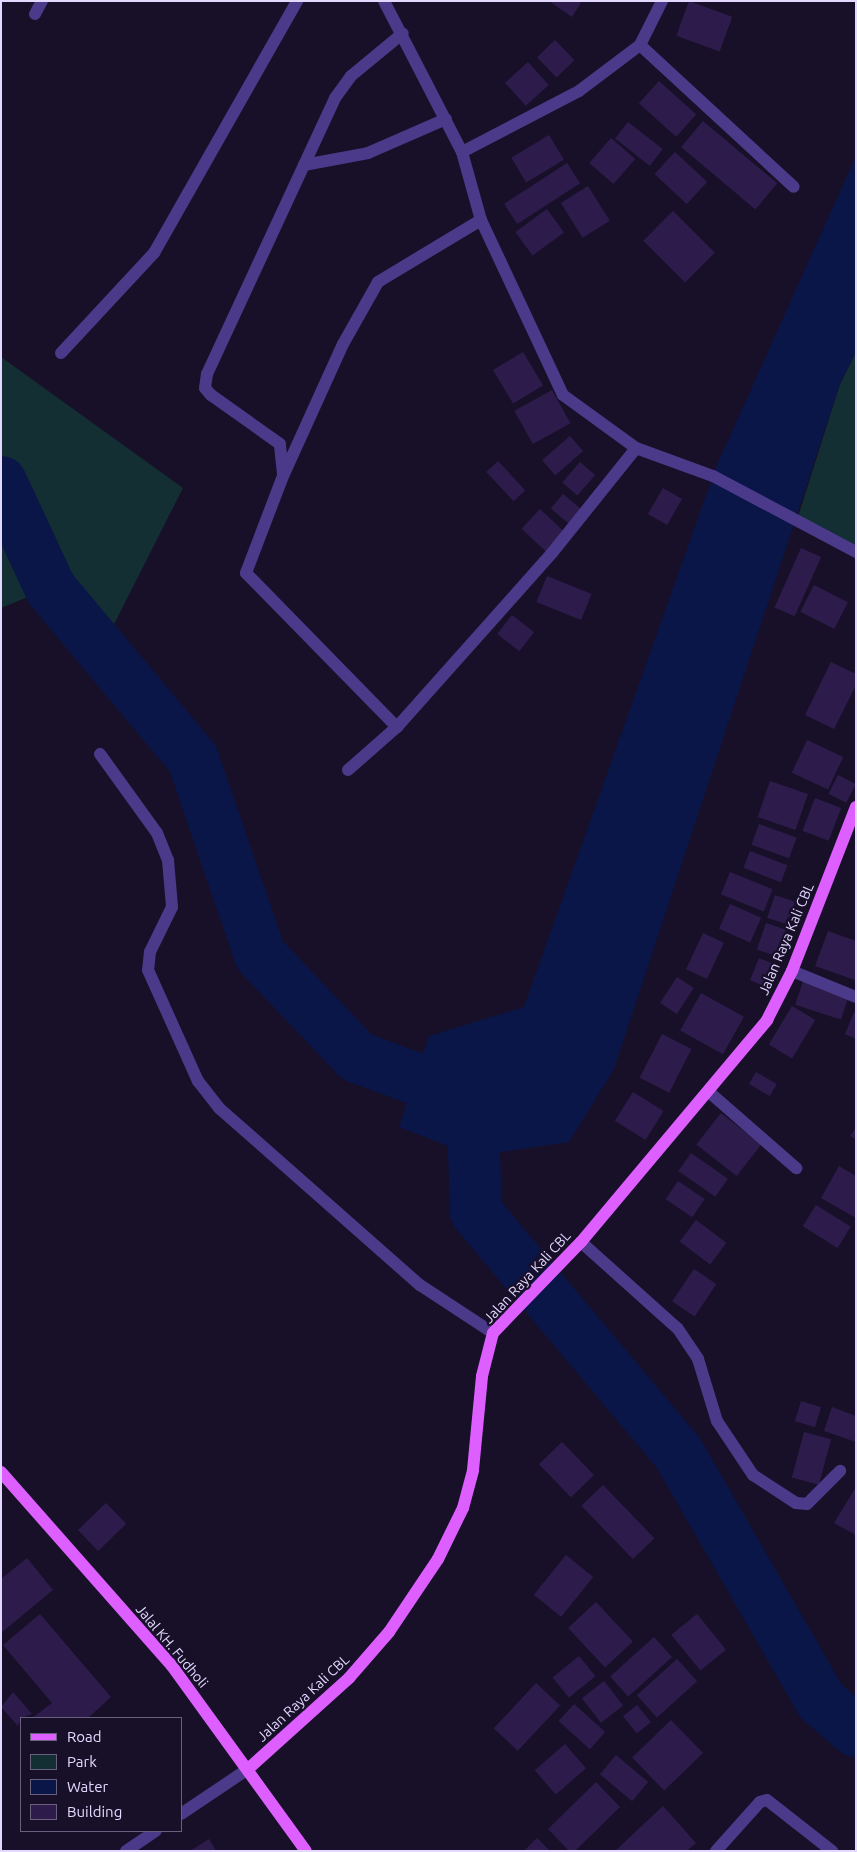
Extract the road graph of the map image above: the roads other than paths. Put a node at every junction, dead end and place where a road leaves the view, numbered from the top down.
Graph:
1 (42, 1) edge
2 (297, 1) edge
3 (384, 1) edge
4 (662, 1) edge
5 (35, 14) dead end
6 (403, 33) junction
7 (640, 45) junction
8 (446, 119) junction
9 (462, 152) junction
10 (304, 165) junction
11 (794, 187) dead end
12 (481, 220) junction
13 (61, 353) dead end
14 (636, 448) junction
15 (283, 476) junction
16 (856, 552) edge
17 (397, 727) junction
18 (100, 754) dead end
19 (348, 770) dead end
20 (856, 807) edge
21 (792, 971) junction
22 (856, 996) edge
23 (709, 1092) junction
24 (796, 1168) dead end
25 (581, 1242) junction
26 (497, 1329) junction
27 (840, 1471) dead end
28 (1, 1472) edge
29 (248, 1769) junction
30 (182, 1813) edge
31 (154, 1832) edge
32 (126, 1851) edge
33 (306, 1851) edge
34 (716, 1851) edge
35 (832, 1851) edge

1 - 5 street
2 - 13 street
3 - 6 street
4 - 7 street
6 - 8 street
6 - 10 street
7 - 9 street
7 - 11 street
8 - 9 street
8 - 10 street
9 - 12 street
10 - 15 street
12 - 14 street
12 - 15 street
14 - 16 street
14 - 17 street
15 - 17 street
17 - 19 street
18 - 26 street
20 - 21 main road, Jalan Raya Kali CBL
21 - 22 street
21 - 23 main road, Jalan Raya Kali CBL
23 - 24 street
23 - 25 main road, Jalan Raya Kali CBL
25 - 26 main road, Jalan Raya Kali CBL
25 - 27 street
26 - 29 main road, Jalan Raya Kali CBL
28 - 29 main road, Jalal KH. Fudholi
29 - 30 street
29 - 33 main road, Jalal KH. Fudholi
31 - 32 street
34 - 35 street

